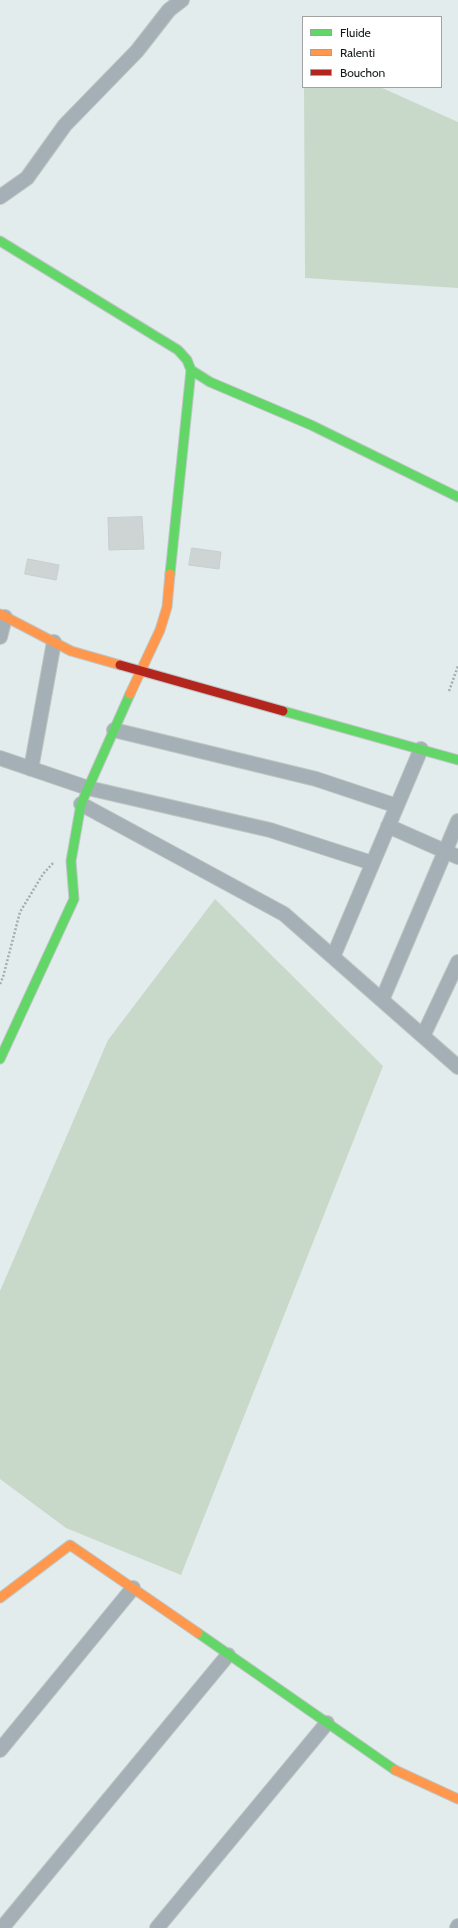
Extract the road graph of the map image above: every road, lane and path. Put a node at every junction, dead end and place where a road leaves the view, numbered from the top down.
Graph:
1 (182, 0) edge
2 (0, 197) edge
3 (0, 241) edge
4 (191, 370) junction
5 (458, 497) edge
6 (2, 616) edge
7 (0, 637) edge
8 (54, 642) junction
9 (458, 666) edge
10 (140, 671) junction
11 (449, 691) dead end
12 (114, 730) junction
13 (421, 749) junction
14 (0, 758) edge
15 (458, 760) edge
16 (31, 769) junction
17 (88, 788) junction
18 (81, 804) junction
19 (397, 806) junction
20 (458, 821) edge
21 (388, 826) junction
22 (452, 854) edge
23 (59, 857) dead end
24 (372, 863) junction
25 (333, 956) junction
26 (458, 962) edge
27 (0, 984) edge
28 (382, 1000) junction
29 (423, 1036) junction
30 (0, 1059) edge
31 (458, 1067) edge
32 (133, 1588) junction
33 (0, 1598) edge
34 (228, 1655) junction
35 (327, 1723) junction
36 (0, 1750) edge
37 (458, 1799) edge
38 (2, 1928) edge
39 (157, 1928) edge

1 - 2 street
3 - 4 street
4 - 5 street
4 - 10 street
6 - 7 street
6 - 8 street
8 - 10 street
8 - 16 street
9 - 11 path
10 - 12 street
10 - 13 street
12 - 17 street
12 - 19 street
13 - 15 street
13 - 19 street
14 - 16 street
16 - 17 street
17 - 18 street
17 - 24 street
18 - 25 street
18 - 30 street
19 - 21 street
20 - 22 street
21 - 22 street
21 - 24 street
22 - 28 street
23 - 27 path
24 - 25 street
25 - 28 street
26 - 29 street
28 - 29 street
29 - 31 street
32 - 33 street
32 - 34 street
32 - 36 street
34 - 35 street
34 - 38 street
35 - 37 street
35 - 39 street

